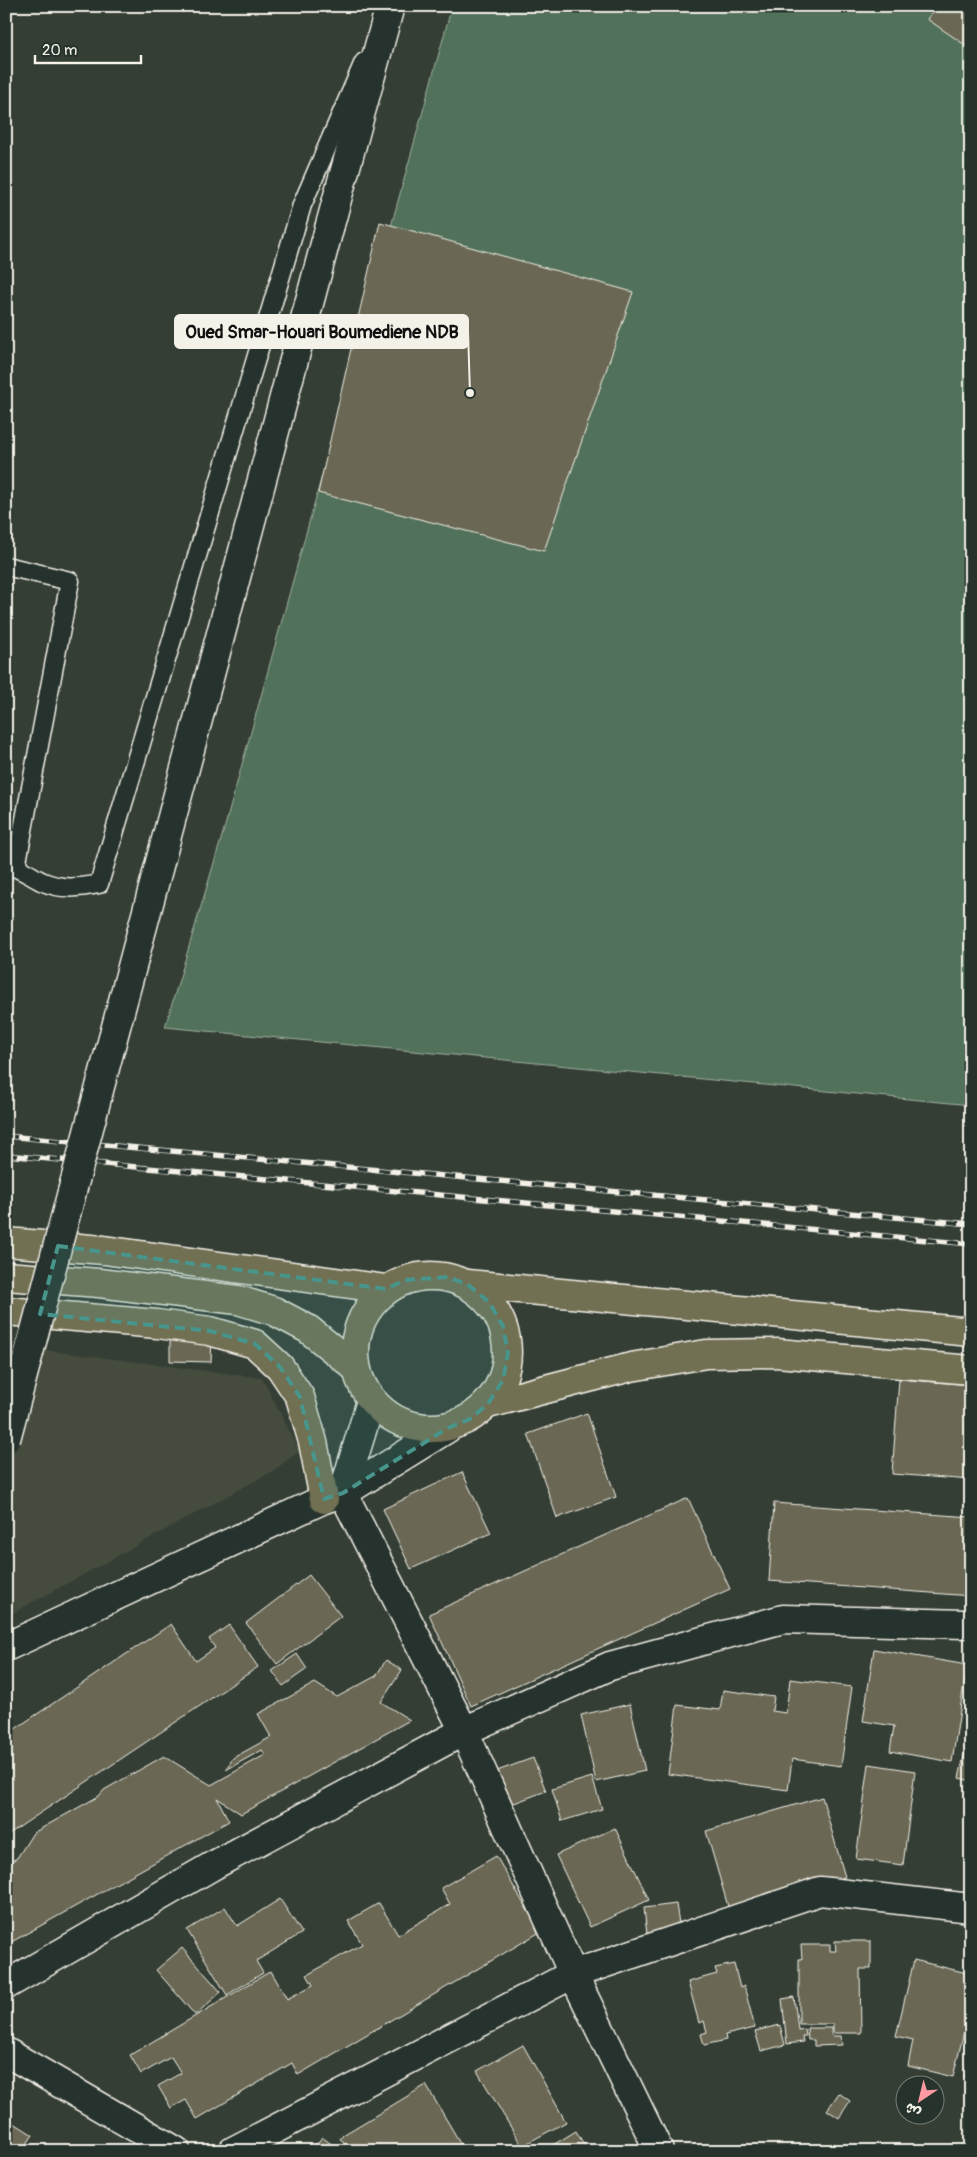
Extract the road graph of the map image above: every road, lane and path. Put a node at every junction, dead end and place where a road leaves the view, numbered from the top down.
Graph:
1 (389, 6) edge
2 (6, 566) edge
3 (11, 866) edge
4 (6, 1242) edge
5 (6, 1276) edge
6 (467, 1284) junction
7 (386, 1289) junction
8 (6, 1310) edge
9 (971, 1332) edge
10 (356, 1368) junction
11 (971, 1370) edge
12 (371, 1401) junction
13 (488, 1404) junction
14 (448, 1428) junction
15 (6, 1439) edge
16 (334, 1496) junction
17 (964, 1624) dead end
18 (6, 1647) edge
19 (464, 1731) junction
20 (971, 1908) edge
21 (573, 1974) junction
22 (6, 1985) edge
23 (6, 2052) edge
24 (176, 2151) edge
25 (233, 2151) edge
26 (659, 2151) edge

1 - 3 lane
1 - 15 street, bridge
2 - 3 lane
4 - 7 main road
5 - 10 main road
6 - 7 main road
6 - 9 main road
6 - 13 main road
7 - 10 main road
8 - 16 main road
10 - 12 main road
11 - 13 main road
12 - 14 main road
12 - 16 street
13 - 14 main road
14 - 16 street
16 - 18 street
16 - 19 street
17 - 19 street
19 - 21 street
19 - 22 street
20 - 21 street
21 - 25 street
21 - 26 street
23 - 24 street

